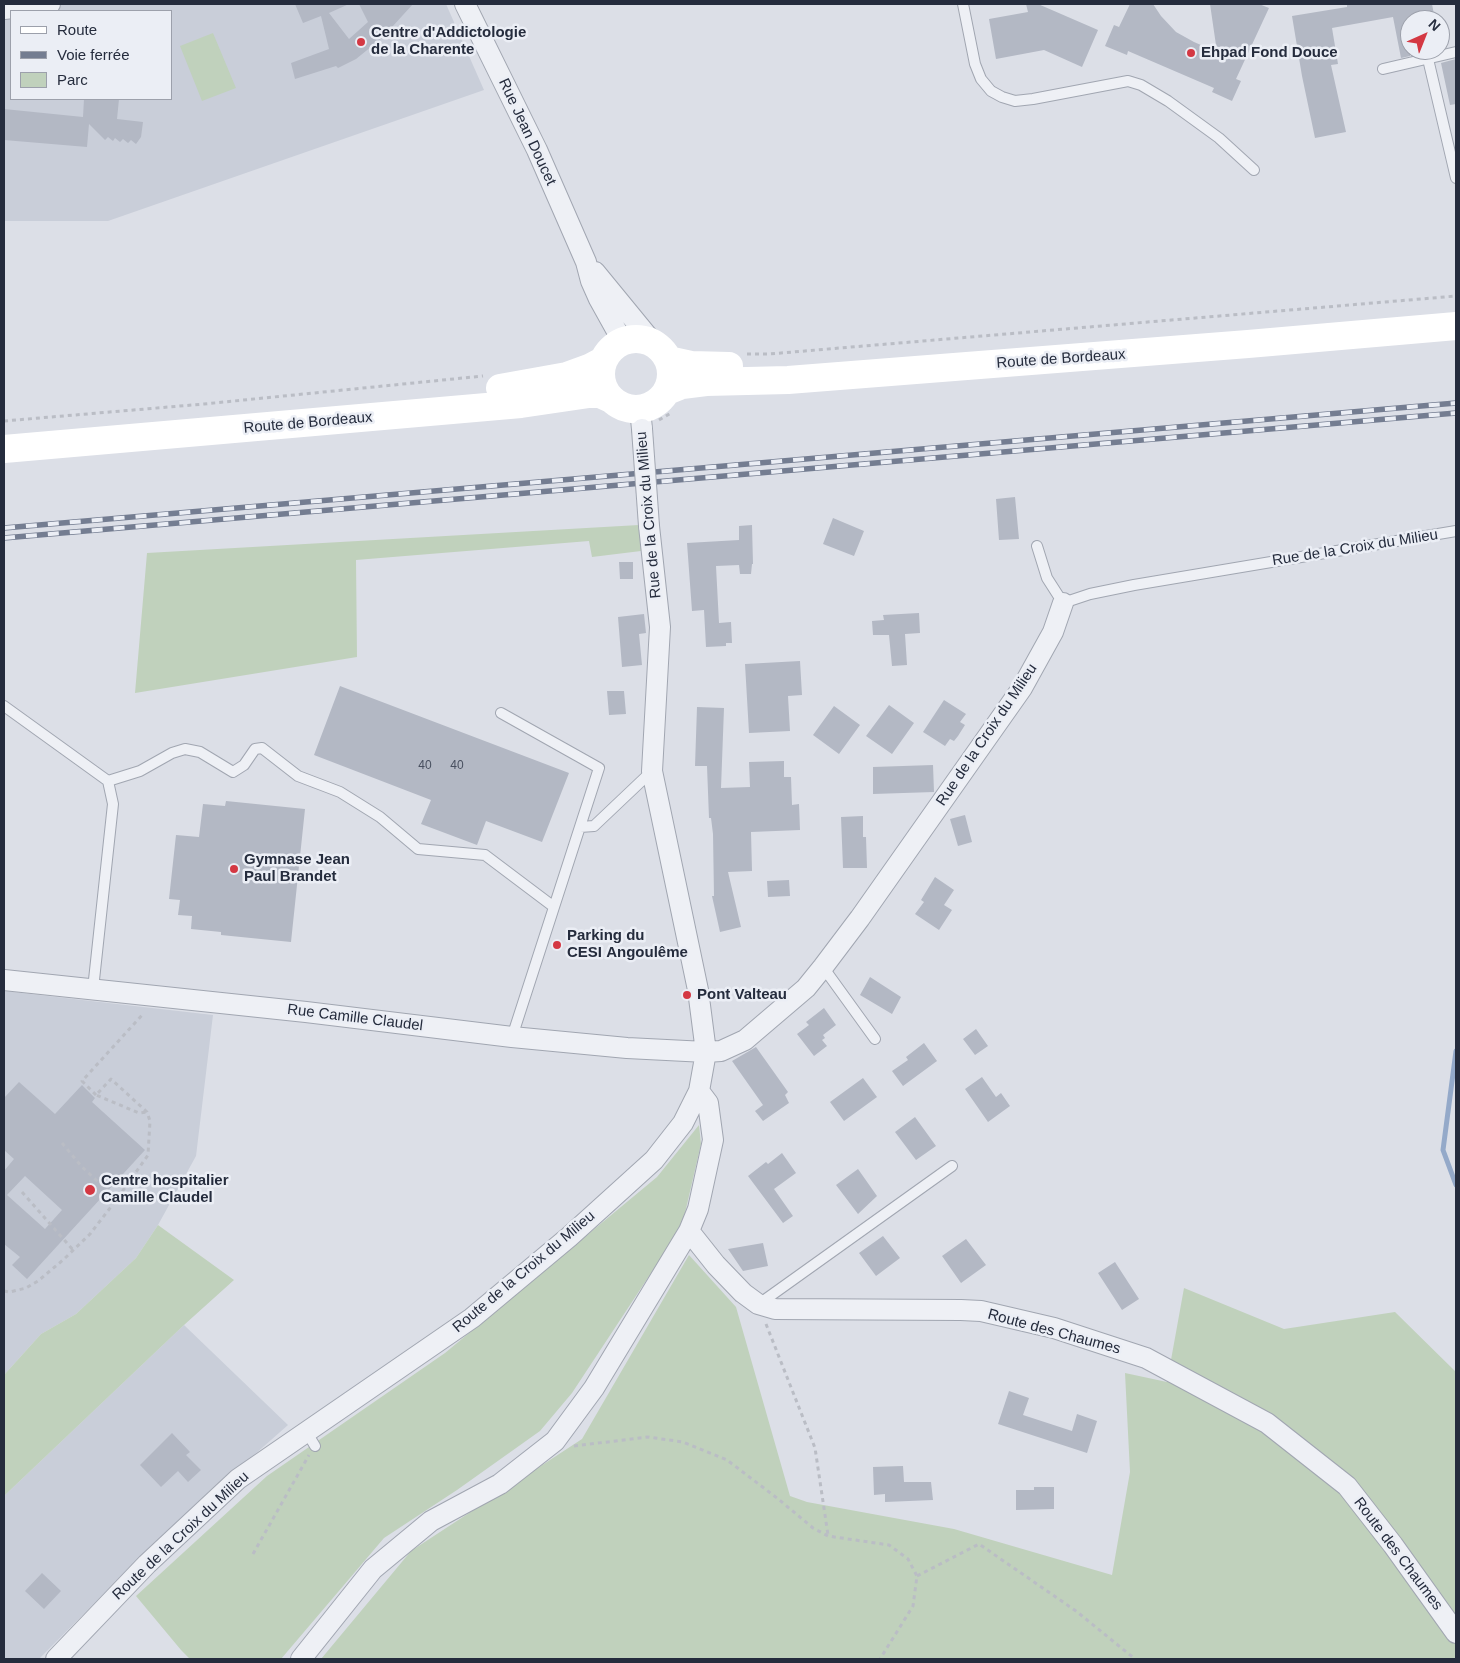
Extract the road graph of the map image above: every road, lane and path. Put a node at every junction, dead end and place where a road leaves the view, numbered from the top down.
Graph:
1 (50, 4) edge
2 (466, 4) edge
3 (963, 4) edge
4 (4, 9) edge
5 (1424, 60) edge
6 (1428, 60) edge
7 (1383, 69) dead end
8 (1254, 170) dead end
9 (1456, 178) edge
10 (586, 262) junction
11 (1456, 296) edge
12 (1456, 312) edge
13 (1456, 326) edge
14 (611, 352) junction
15 (661, 352) junction
16 (741, 354) dead end
17 (489, 375) dead end
18 (667, 391) junction
19 (612, 399) junction
20 (641, 419) junction
21 (4, 421) edge
22 (4, 432) edge
23 (4, 449) edge
24 (1456, 532) edge
25 (1036, 546) dead end
26 (1063, 603) junction
27 (4, 706) edge
28 (501, 713) dead end
29 (652, 770) junction
30 (108, 781) junction
31 (580, 827) junction
32 (554, 907) junction
33 (823, 967) junction
34 (4, 980) edge
35 (93, 989) junction
36 (160, 996) junction
37 (512, 1038) junction
38 (875, 1039) dead end
39 (706, 1052) junction
40 (699, 1091) junction
41 (96, 1095) junction
42 (147, 1112) junction
43 (62, 1143) dead end
44 (952, 1166) dead end
45 (22, 1192) dead end
46 (117, 1199) junction
47 (689, 1231) junction
48 (73, 1250) junction
49 (4, 1291) edge
50 (758, 1304) junction
51 (310, 1439) junction
52 (556, 1441) junction
53 (828, 1536) junction
54 (253, 1554) dead end
55 (917, 1576) junction
56 (1456, 1633) edge
57 (56, 1659) edge
58 (301, 1659) edge
59 (880, 1659) edge
60 (1136, 1659) edge

1 - 4 street
2 - 10 street, Rue Jean Doucet
3 - 8 lane
5 - 7 lane
6 - 9 lane
10 - 14 street, Rue Jean Doucet
10 - 15 street, Rue Jean Doucet
11 - 16 path
12 - 15 main road, Route de Bordeaux
13 - 18 main road, Route de Bordeaux
14 - 15 main road
14 - 19 main road
14 - 22 main road, Route de Bordeaux
15 - 18 main road
17 - 21 path
18 - 20 main road
19 - 20 main road
19 - 23 main road, Route de Bordeaux
20 - 29 street, Rue de la Croix du Milieu, bridge
24 - 26 lane, Rue de la Croix du Milieu
25 - 26 lane
26 - 33 street, Rue de la Croix du Milieu
27 - 30 lane
28 - 31 lane
29 - 31 lane
29 - 39 street, Route de la Croix du Milieu
30 - 32 lane
30 - 35 lane
31 - 32 lane
32 - 37 lane
33 - 38 lane
33 - 39 street, Rue de la Croix du Milieu
34 - 35 street, Rue Camille Claudel
35 - 36 street, Rue Camille Claudel
36 - 37 street, Rue Camille Claudel
36 - 41 path
37 - 39 street, Rue Camille Claudel
39 - 40 street, Route de la Croix du Milieu
40 - 47 street
40 - 51 street, Route de la Croix du Milieu
41 - 42 path
41 - 42 path
42 - 46 path
43 - 46 path
44 - 50 lane
45 - 48 path
46 - 48 path
47 - 50 street, Route des Chaumes
47 - 52 street
48 - 49 path
50 - 53 path
50 - 56 street, Route des Chaumes
51 - 54 path
51 - 57 street, Route de la Croix du Milieu
52 - 53 path
52 - 58 street
53 - 55 path
55 - 59 path
55 - 60 path

